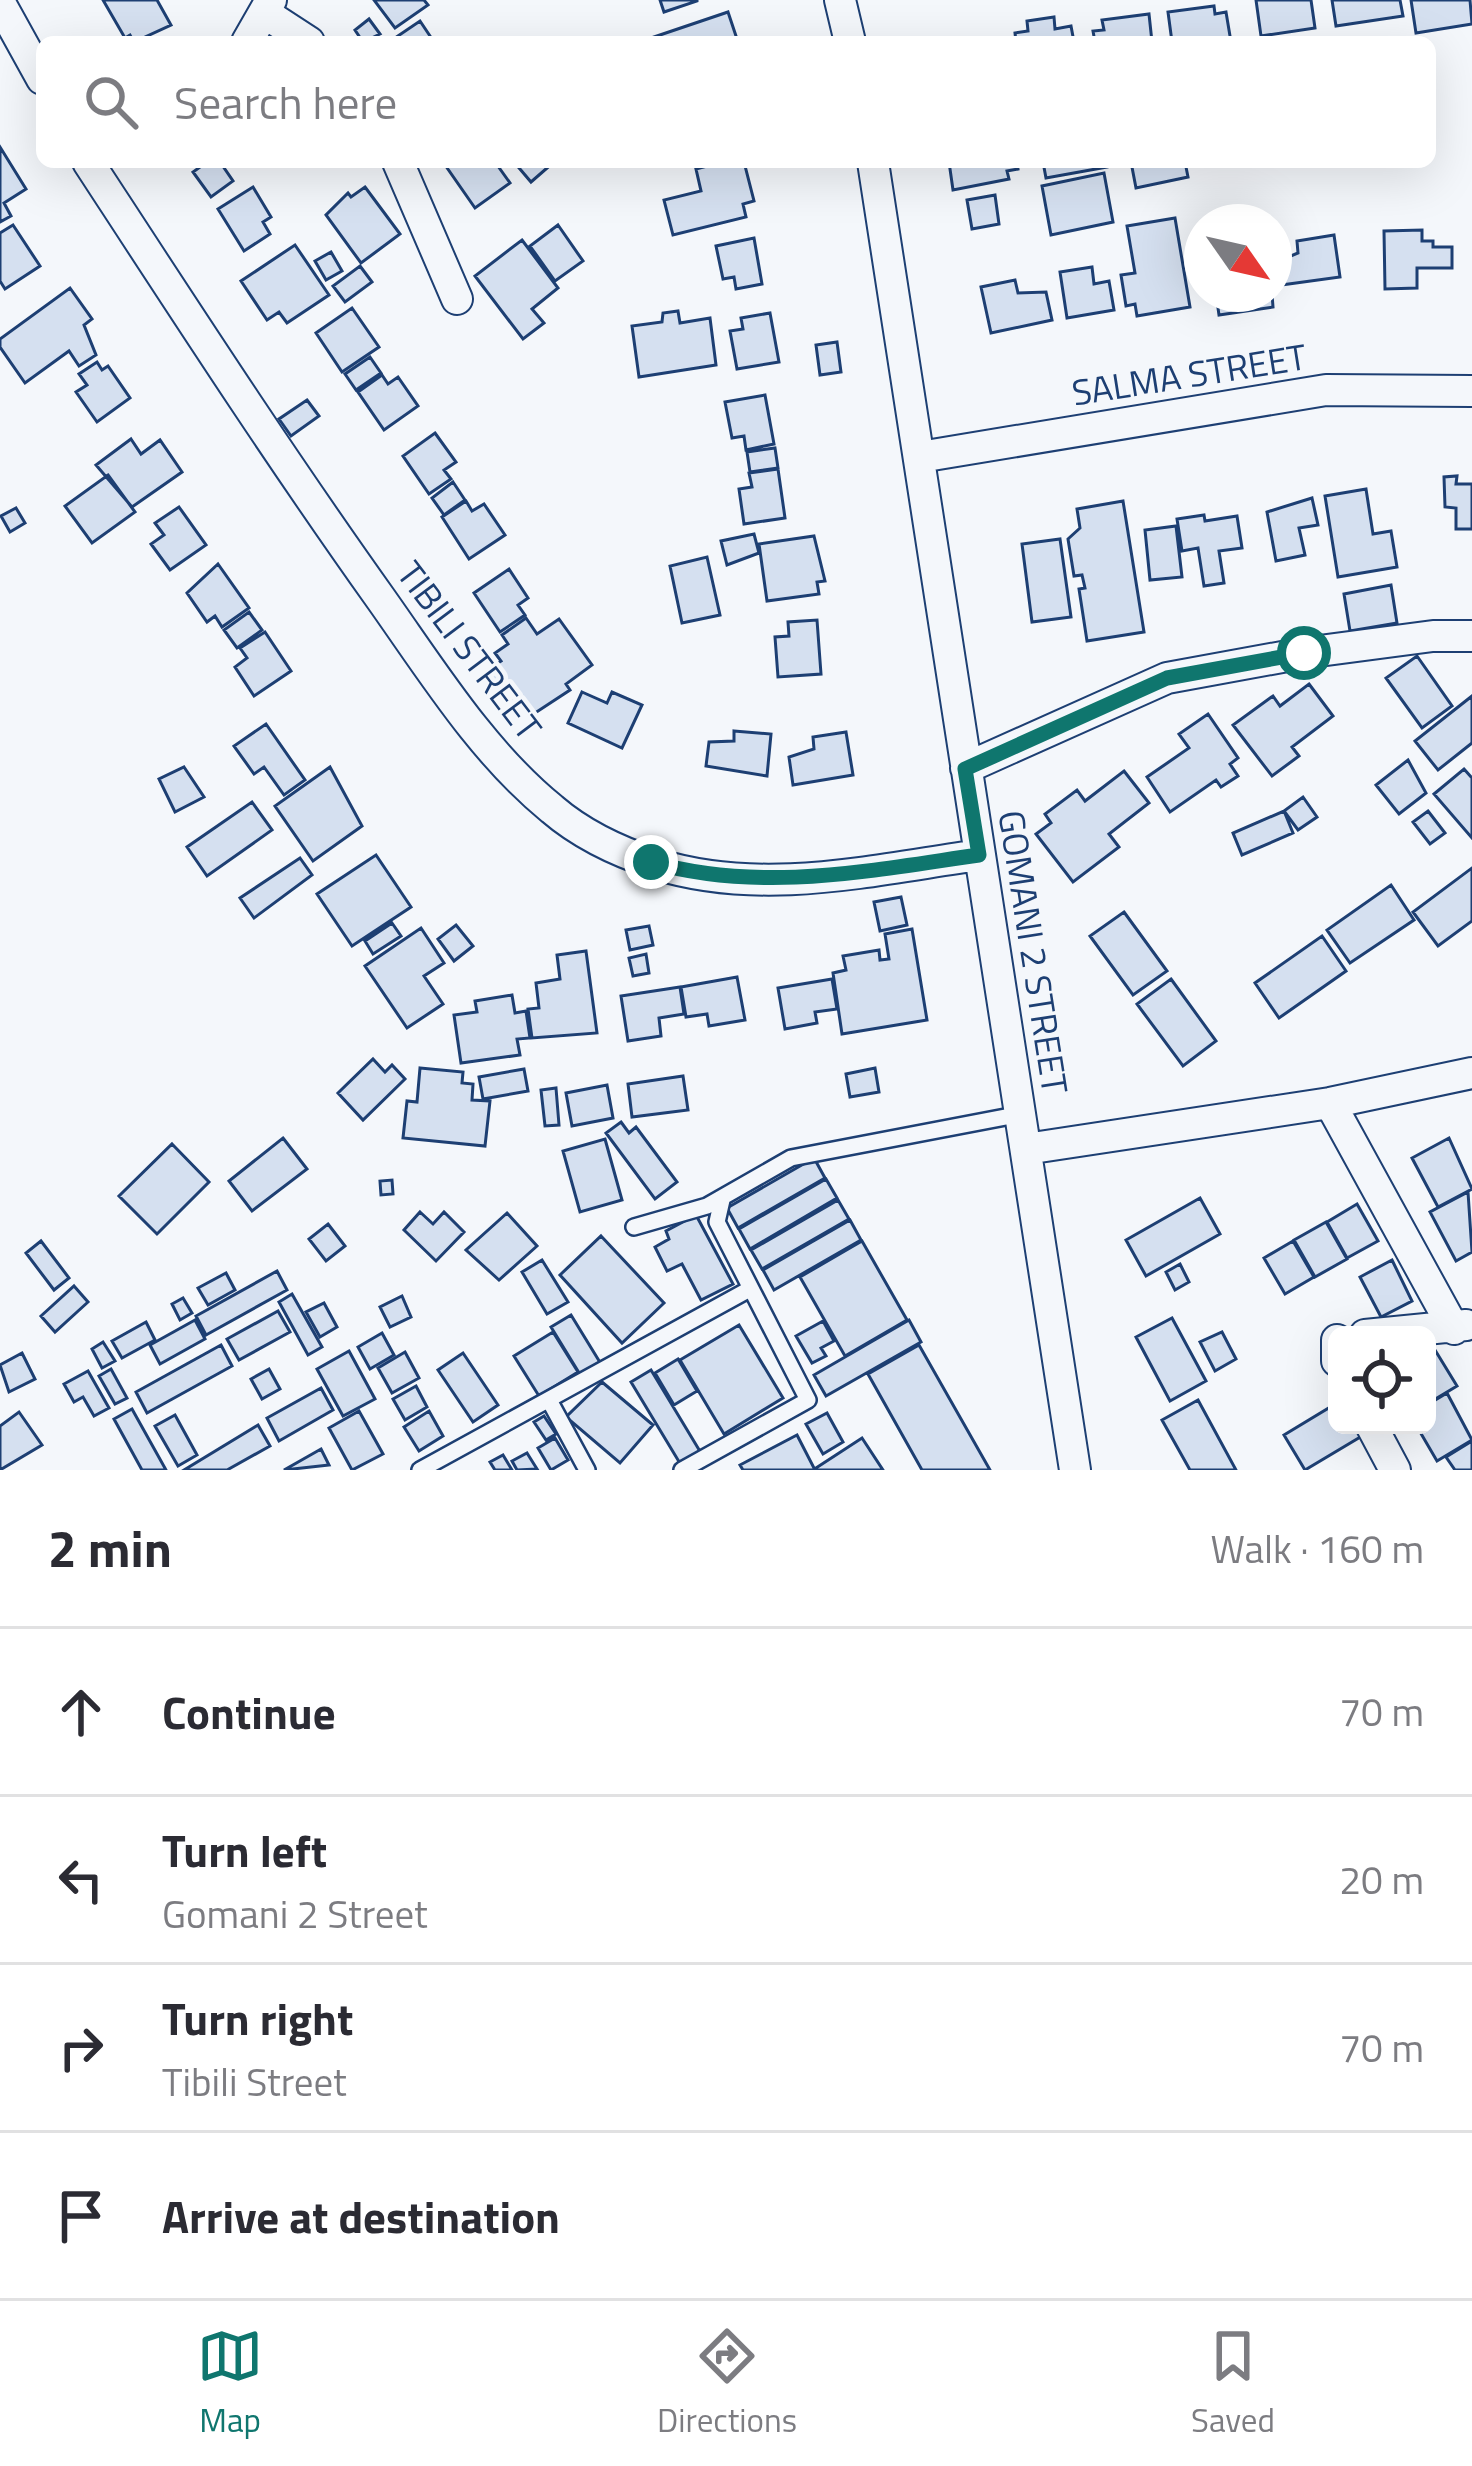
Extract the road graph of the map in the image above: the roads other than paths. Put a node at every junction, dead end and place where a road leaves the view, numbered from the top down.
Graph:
1 (840, 0) edge
2 (0, 3) edge
3 (268, 7) edge
4 (251, 36) edge
5 (302, 36) edge
6 (849, 36) edge
7 (36, 69) edge
8 (92, 168) edge
9 (401, 168) edge
10 (874, 168) edge
11 (457, 299) dead end
12 (1472, 391) edge
13 (920, 458) junction
14 (1472, 636) edge
15 (965, 769) junction
16 (979, 855) junction
17 (1472, 1073) edge
18 (1330, 1103) junction
19 (1021, 1114) junction
20 (1026, 1149) junction
21 (722, 1200) junction
22 (634, 1227) dead end
23 (748, 1290) junction
24 (1463, 1327) edge
25 (549, 1400) junction
26 (1376, 1434) edge
27 (420, 1470) edge
28 (587, 1470) edge
29 (682, 1470) edge
30 (1075, 1470) edge
31 (1395, 1470) edge

1 - 6 street
2 - 7 street
3 - 4 street
3 - 5 street
8 - 16 street, TIBILI STREET
9 - 11 street
10 - 13 street, GOMANI 2 STREET
12 - 13 street, SALMA STREET
13 - 15 street, GOMANI 2 STREET
14 - 15 street
15 - 16 street, GOMANI 2 STREET
16 - 19 street, GOMANI 2 STREET
17 - 18 street
18 - 20 street
18 - 24 street
19 - 20 street, GOMANI 2 STREET
19 - 21 lane
20 - 30 street, GOMANI 2 STREET
21 - 22 lane
21 - 23 lane
23 - 25 lane
23 - 29 lane
25 - 27 lane
25 - 28 lane
26 - 31 street

